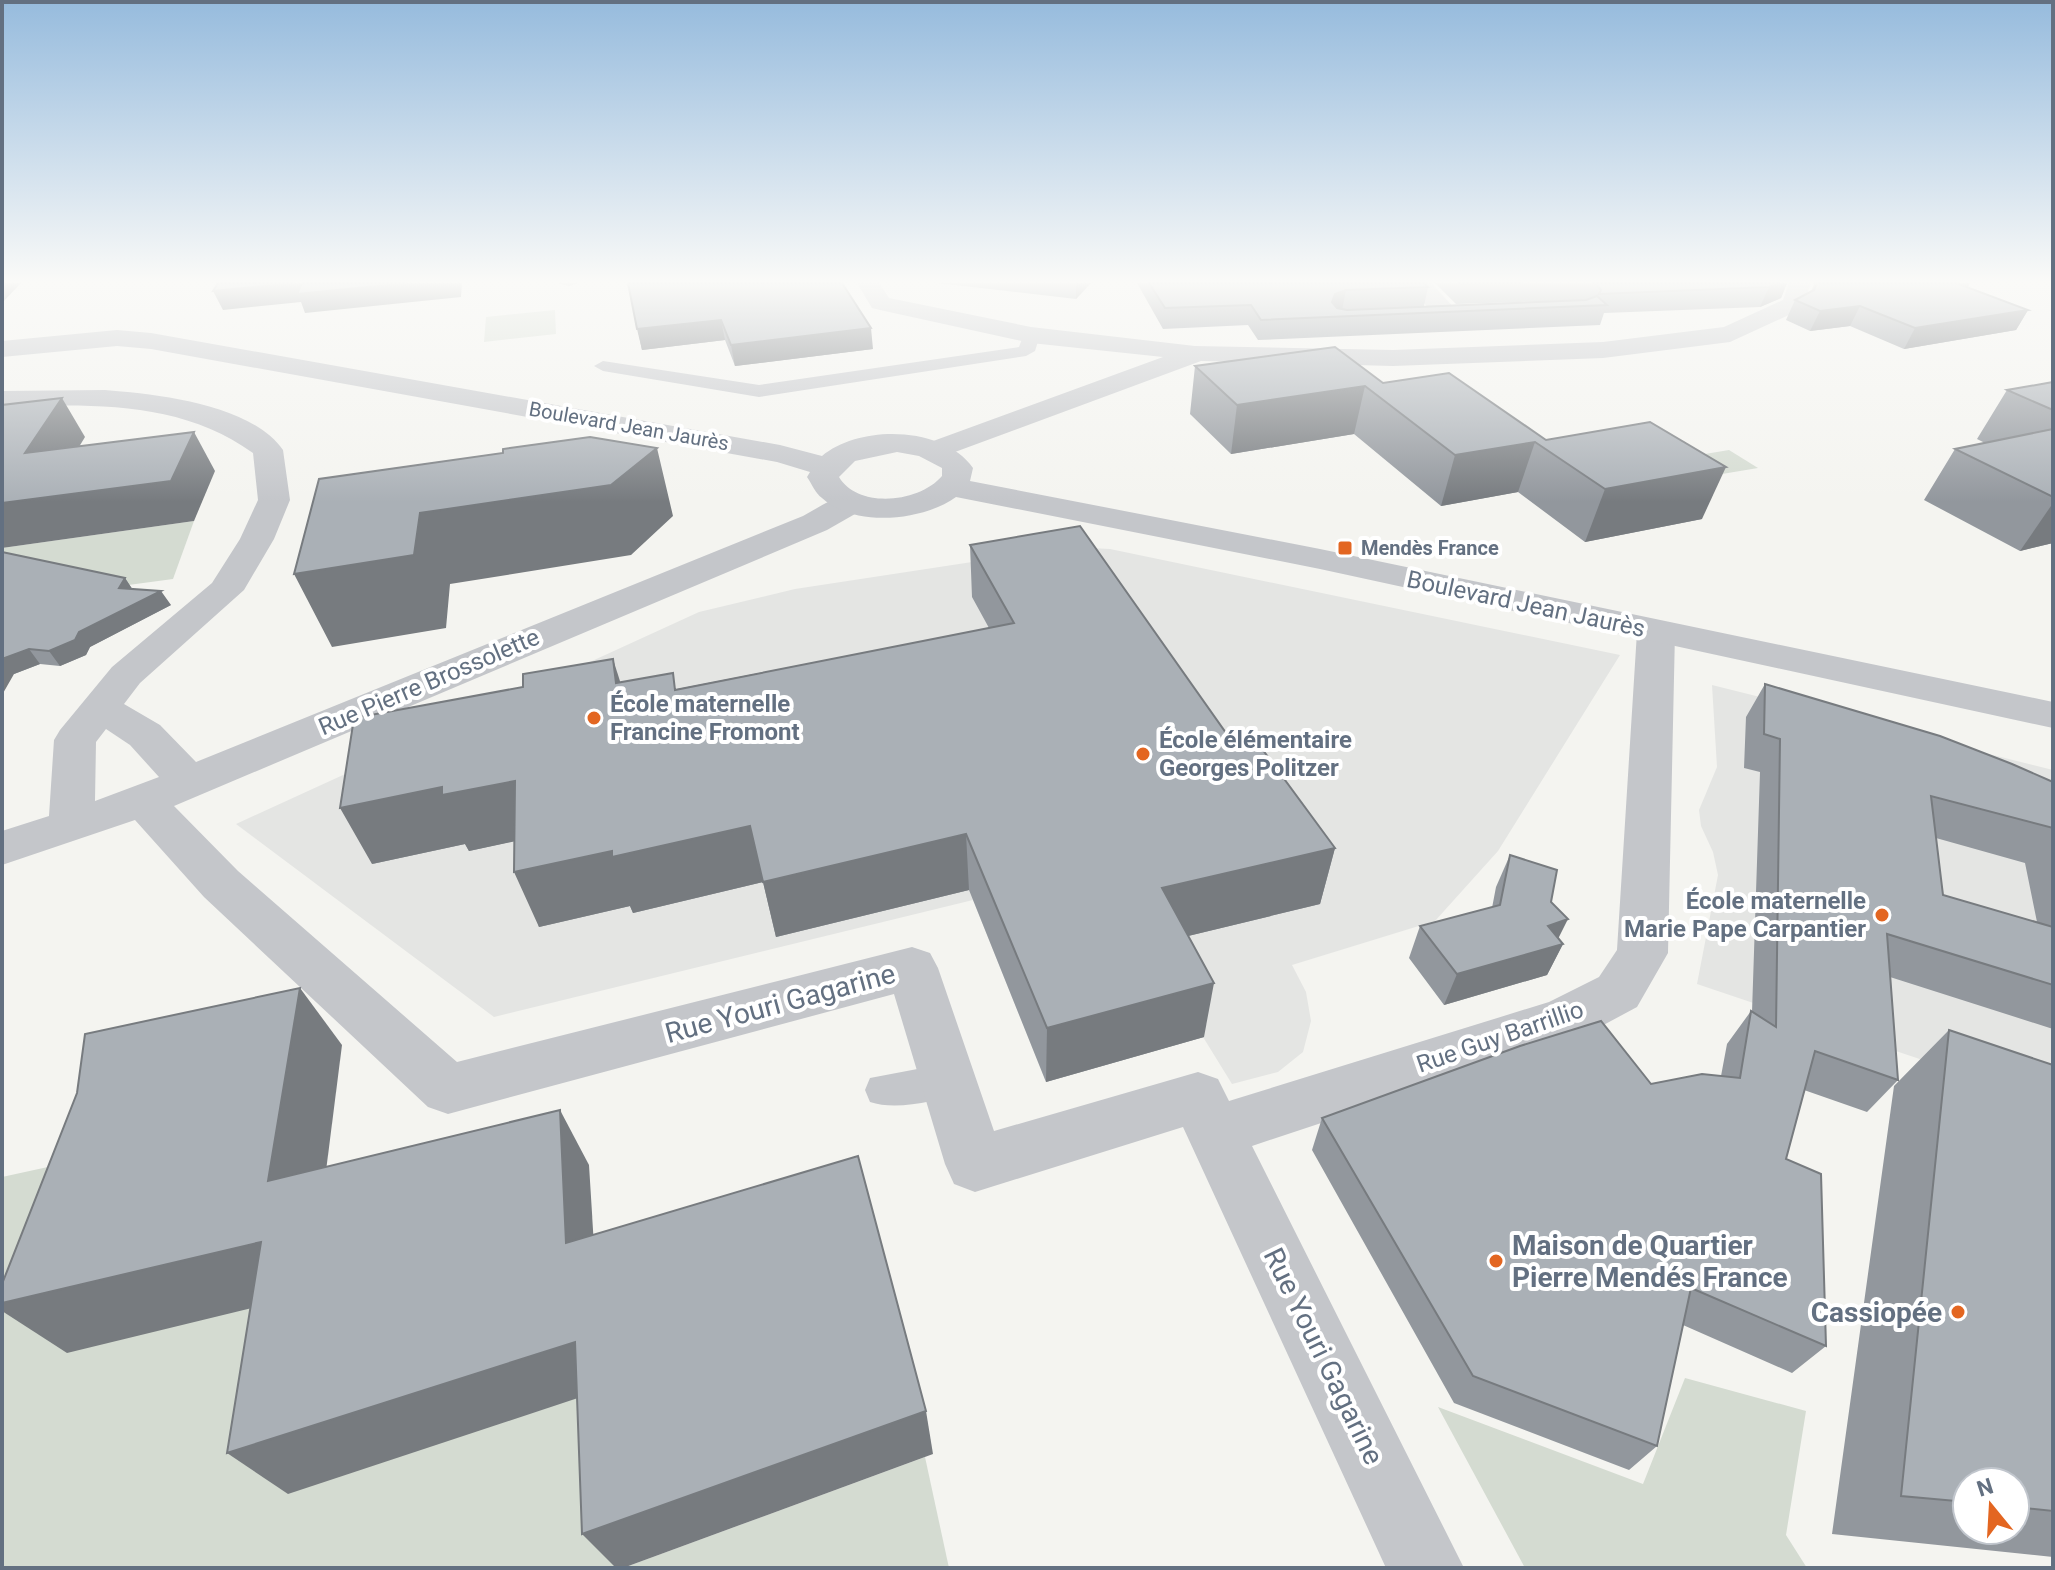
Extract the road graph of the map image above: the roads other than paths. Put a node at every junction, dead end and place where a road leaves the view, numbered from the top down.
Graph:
1 (237, 356) edge
2 (991, 356) edge
3 (1189, 356) edge
4 (1325, 356) edge
5 (1439, 356) edge
6 (603, 366) dead end
7 (2, 399) edge
8 (936, 450) junction
9 (827, 467) junction
10 (951, 487) junction
11 (851, 503) junction
12 (1656, 632) junction
13 (100, 707) junction
14 (2053, 715) edge
15 (189, 782) junction
16 (143, 801) junction
17 (71, 826) junction
18 (2, 848) edge
19 (947, 1076) junction
20 (884, 1090) dead end
21 (1215, 1132) junction
22 (1426, 1568) edge

1 - 9 street, Boulevard Jean Jaurès
2 - 6 lane
3 - 8 street
4 - 5 street
7 - 13 street
8 - 9 street
8 - 10 street
9 - 11 street
10 - 11 street
10 - 12 street, Boulevard Jean Jaurès
11 - 15 street, Rue Pierre Brossolette
12 - 14 street, Boulevard Jean Jaurès
12 - 21 street, Rue Guy Barrillio
13 - 15 street
13 - 17 street
15 - 16 street, Rue Pierre Brossolette
16 - 17 street, Rue Pierre Brossolette
16 - 19 street, Rue Youri Gagarine
17 - 18 street, Rue Pierre Brossolette
19 - 20 lane
19 - 21 street, Rue Youri Gagarine
21 - 22 street, Rue Youri Gagarine

